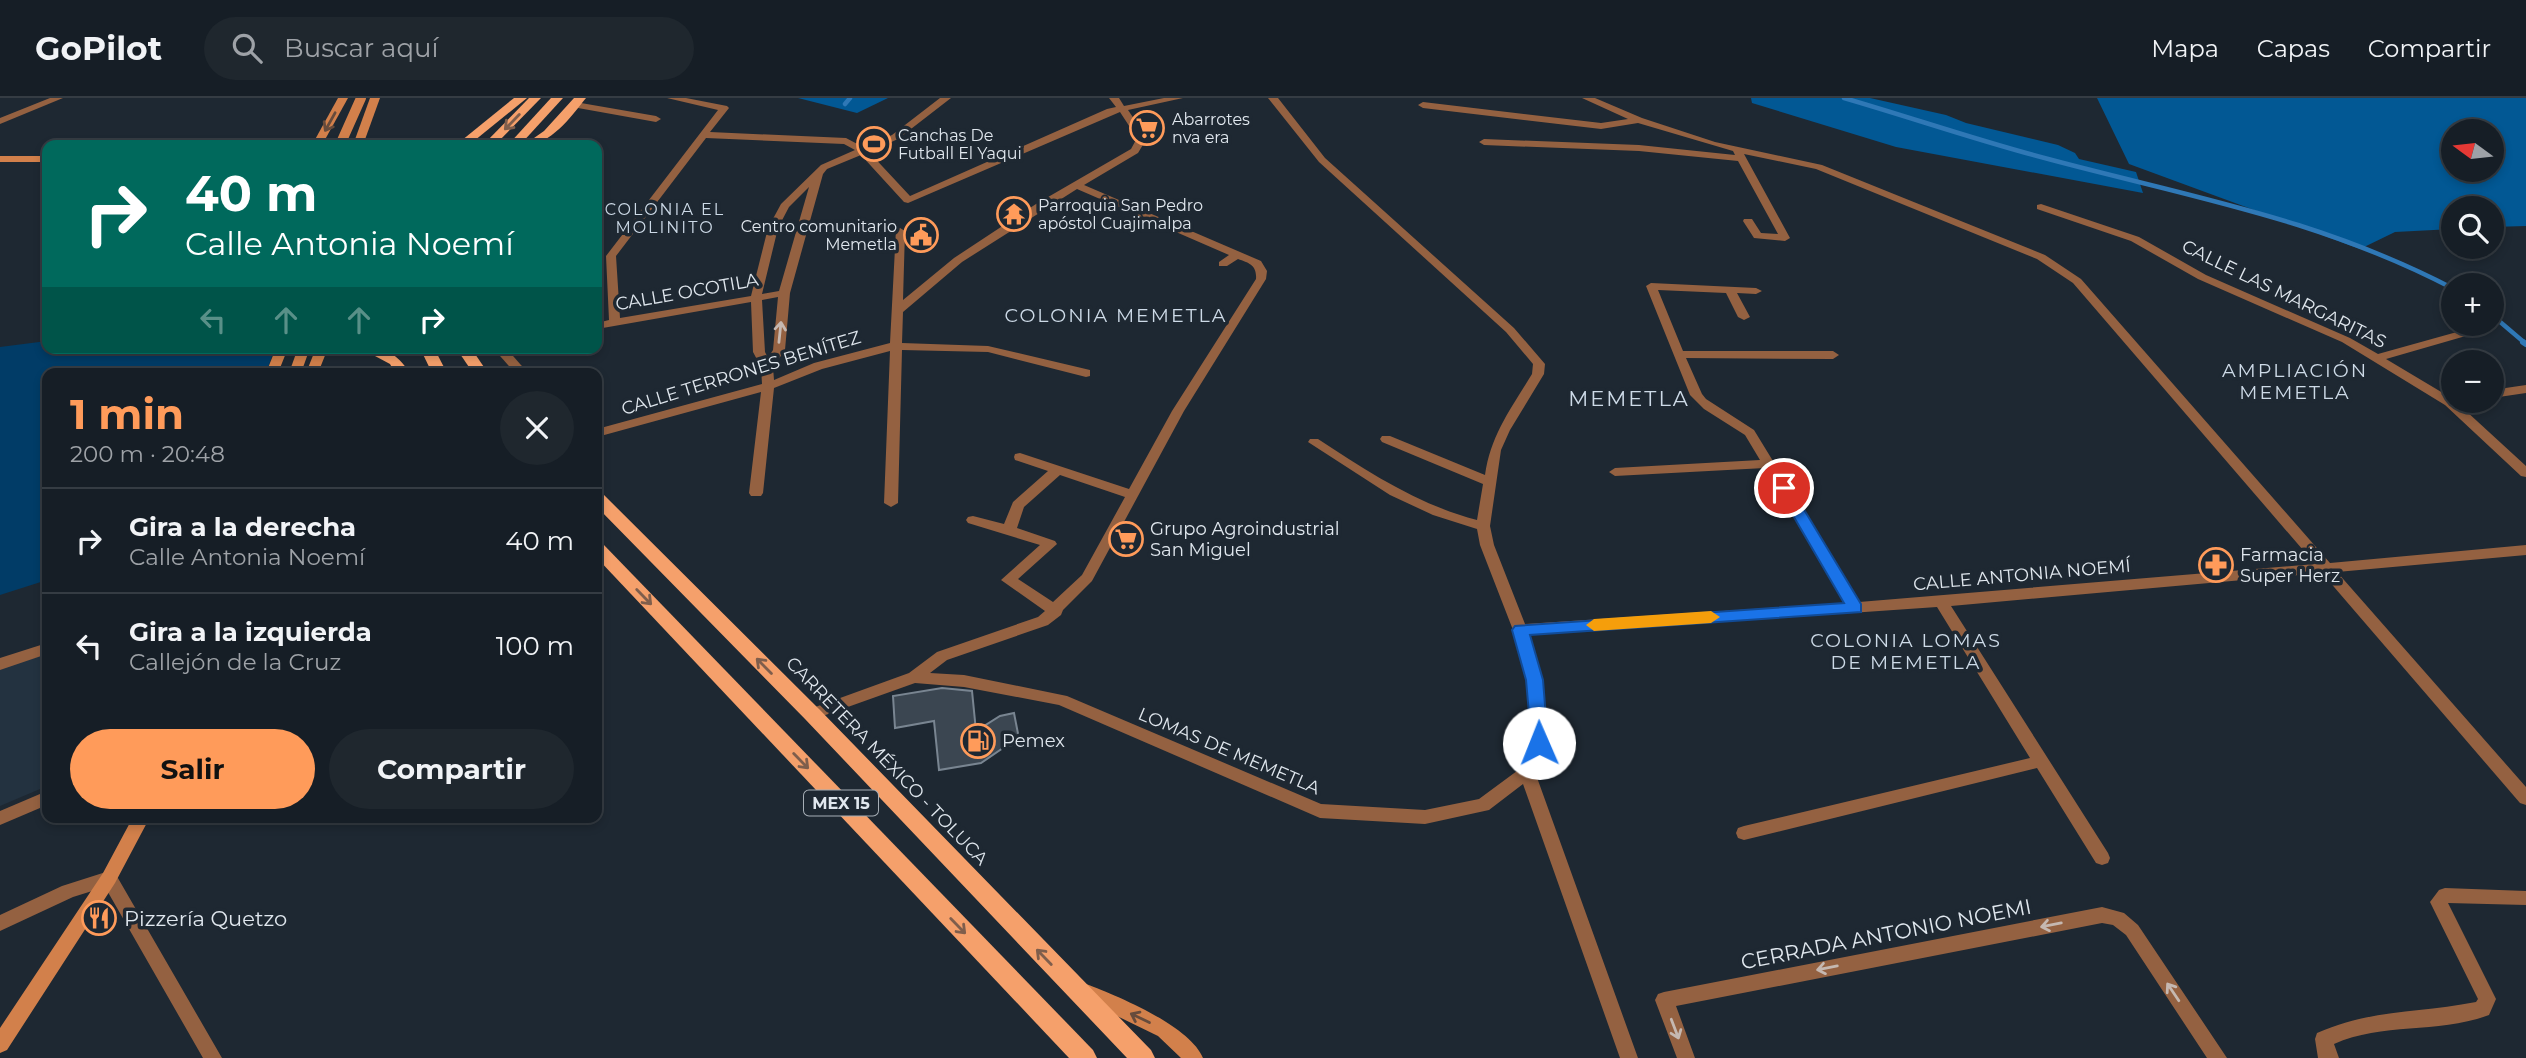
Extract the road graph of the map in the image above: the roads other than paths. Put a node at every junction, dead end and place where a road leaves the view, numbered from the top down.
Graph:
1 (58, 98) edge
2 (361, 98) edge
3 (374, 98) edge
4 (511, 98) edge
5 (521, 98) edge
6 (536, 98) edge
7 (557, 98) edge
8 (673, 98) edge
9 (946, 98) edge
10 (1114, 98) edge
11 (1178, 98) edge
12 (1273, 98) edge
13 (1587, 98) edge
14 (343, 99) edge
15 (581, 102) edge
16 (1423, 105) dead end
17 (1121, 108) junction
18 (656, 119) dead end
19 (1639, 120) junction
20 (0, 121) edge
21 (704, 135) junction
22 (320, 140) edge
23 (342, 140) edge
24 (360, 140) edge
25 (459, 140) edge
26 (468, 140) edge
27 (494, 140) edge
28 (519, 140) edge
29 (538, 140) edge
30 (1485, 142) dead end
31 (862, 150) junction
32 (1739, 153) junction
33 (0, 159) edge
34 (42, 159) edge
35 (818, 173) junction
36 (1076, 185) junction
37 (2040, 207) dead end
38 (1748, 221) dead end
39 (900, 231) dead end
40 (1237, 254) junction
41 (1223, 264) dead end
42 (1730, 290) junction
43 (1756, 291) dead end
44 (784, 293) junction
45 (756, 296) junction
46 (897, 310) junction
47 (1744, 317) dead end
48 (615, 323) junction
49 (602, 325) edge
50 (2455, 336) edge
51 (894, 346) junction
52 (380, 354) edge
53 (505, 354) edge
54 (1678, 354) junction
55 (1833, 355) dead end
56 (2378, 358) junction
57 (767, 367) junction
58 (400, 368) edge
59 (517, 368) edge
60 (1086, 373) dead end
61 (768, 386) junction
62 (2526, 389) edge
63 (2504, 392) edge
64 (2441, 395) edge
65 (2465, 413) edge
66 (602, 432) edge
67 (1386, 439) dead end
68 (1314, 442) dead end
69 (1020, 457) dead end
70 (1770, 464) junction
71 (1056, 471) junction
72 (1615, 472) dead end
73 (2526, 472) edge
74 (1489, 482) junction
75 (756, 493) dead end
76 (1133, 495) junction
77 (602, 503) edge
78 (891, 503) dead end
79 (973, 520) dead end
80 (1483, 526) junction
81 (1009, 530) junction
82 (2526, 550) edge
83 (602, 553) edge
84 (2325, 568) junction
85 (1941, 602) junction
86 (1855, 608) junction
87 (1056, 611) junction
88 (1520, 630) junction
89 (42, 650) edge
90 (0, 664) edge
91 (914, 677) junction
92 (813, 714) junction
93 (2042, 761) junction
94 (1527, 772) junction
95 (2526, 798) edge
96 (42, 800) edge
97 (0, 818) edge
98 (139, 823) edge
99 (1744, 833) dead end
100 (2102, 858) dead end
101 (110, 878) junction
102 (2526, 898) edge
103 (0, 923) edge
104 (1070, 984) junction
105 (0, 1044) edge
106 (213, 1058) edge
107 (1085, 1058) edge
108 (1143, 1058) edge
109 (1195, 1058) edge
110 (1629, 1058) edge
111 (1686, 1058) edge
112 (2218, 1058) edge
113 (2330, 1058) edge

1 - 20 street
2 - 23 street, bridge
3 - 14 street
3 - 24 street
4 - 25 main road
5 - 26 main road
6 -> 27 main road
7 - 28 main road
8 - 21 street
9 - 31 street
10 - 17 street
11 - 17 street
12 - 74 street
13 - 19 street
14 -> 22 street
15 - 18 street
15 - 29 main road
16 - 19 street
17 - 31 street
17 - 36 street
19 - 32 street
21 - 31 street
21 - 48 street
30 - 32 street
31 - 35 street
32 - 38 street
32 - 84 street
33 - 34 street
35 - 44 street
35 - 45 street
36 - 40 street
36 - 46 street
37 - 56 street, CALLE LAS MARGARITAS
39 - 46 street
40 - 41 street
40 - 76 street
42 - 43 street
42 - 47 street
42 - 54 street
44 - 45 street, CALLE OCOTILA
57 -> 44 street
45 - 48 street, CALLE OCOTILA
45 - 57 street
46 - 51 street
48 - 49 street, CALLE OCOTILA
50 - 56 street
51 - 60 street, CALLE TERRONES BENÍTEZ
51 - 61 street, CALLE TERRONES BENÍTEZ
51 - 78 street
52 - 58 main road
53 - 59 street
54 - 55 street
54 - 70 street
56 - 64 street, CALLE LAS MARGARITAS
57 - 61 street
61 - 66 street, CALLE TERRONES BENÍTEZ
61 - 75 street
62 - 63 street
65 - 73 street, CALLE LAS MARGARITAS
67 - 74 street
68 - 80 street
69 - 71 street
70 - 72 street
70 - 86 street
71 - 76 street
71 - 81 street
74 - 80 street
76 - 87 street
92 -> 77 main road, CARRETERA MÉXICO - TOLUCA / MEX 15
79 - 81 street
80 - 88 street
81 - 87 street
82 - 84 street, CALLE ANTONIA NOEMÍ
83 -> 107 main road, MEX 15
84 - 85 street, CALLE ANTONIA NOEMÍ
84 - 95 street
85 - 86 street, CALLE ANTONIA NOEMÍ
85 - 93 street
86 - 88 street, CALLE ANTONIA NOEMÍ
87 - 91 street
88 - 94 street
89 - 90 street
91 - 92 street, LOMAS DE MEMETLA
91 - 94 street, LOMAS DE MEMETLA
104 -> 92 main road, CARRETERA MÉXICO - TOLUCA / MEX 15
93 - 99 street
93 - 100 street
94 - 110 street
96 - 97 street
98 - 101 street
101 - 103 street
101 - 105 street
101 - 106 street
102 - 113 street
104 - 108 main road, CARRETERA MÉXICO - TOLUCA / MEX 15
109 -> 104 street
112 -> 111 street, CERRADA ANTONIO NOEMI

